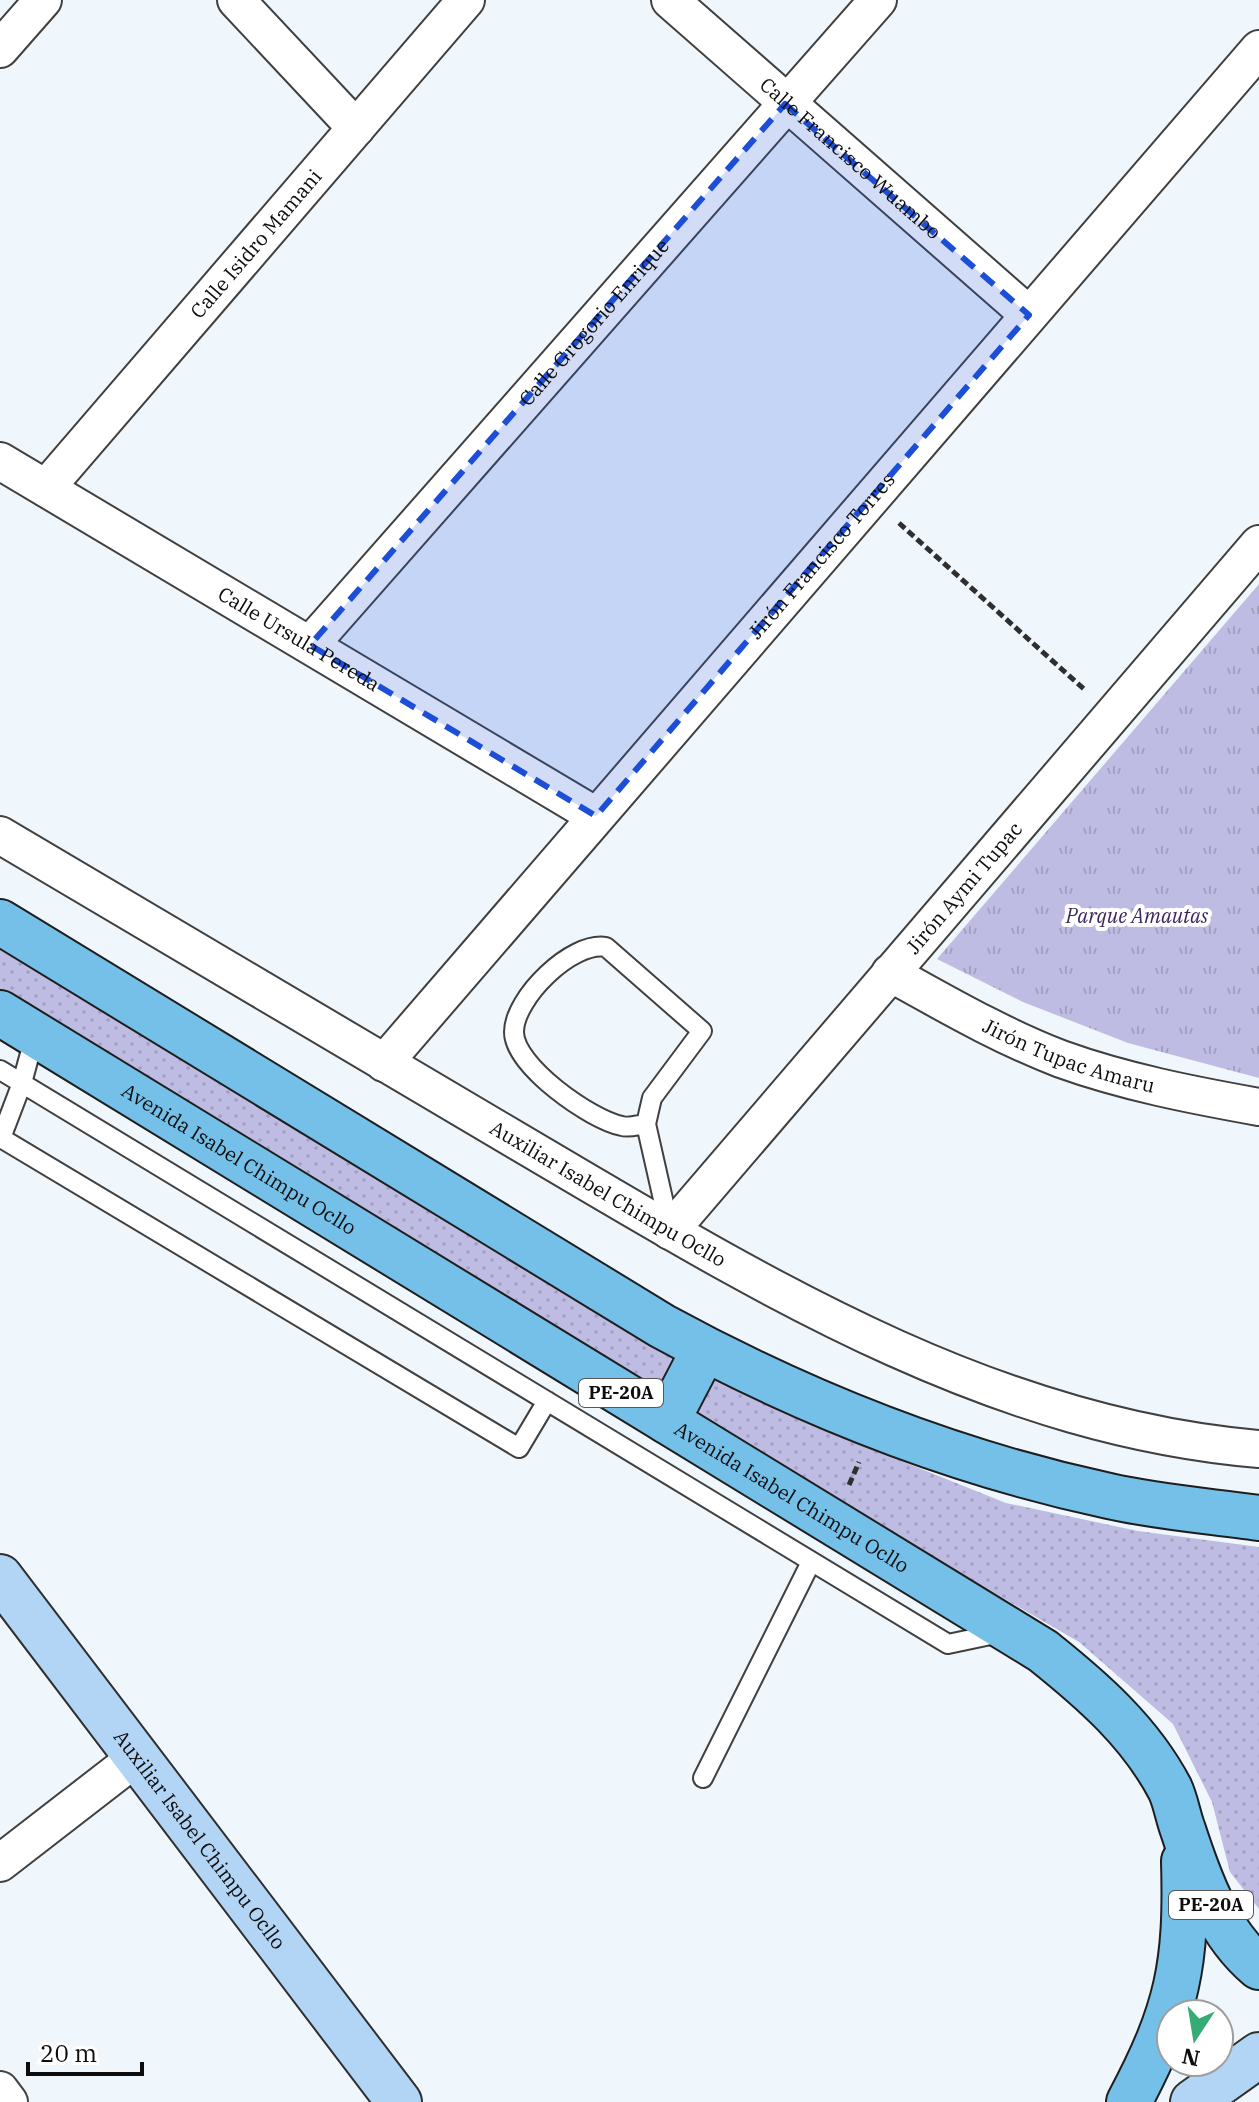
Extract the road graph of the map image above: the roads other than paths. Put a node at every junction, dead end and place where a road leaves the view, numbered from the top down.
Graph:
1 (43, 0) edge
2 (236, 0) edge
3 (466, 0) edge
4 (670, 0) edge
5 (878, 0) edge
6 (0, 49) edge
7 (1259, 49) edge
8 (785, 104) junction
9 (356, 128) junction
10 (1029, 315) junction
11 (0, 461) edge
12 (46, 488) junction
13 (1259, 544) edge
14 (310, 645) junction
15 (596, 816) junction
16 (0, 835) edge
17 (0, 922) edge
18 (890, 973) junction
19 (17, 1024) edge
20 (384, 1063) junction
21 (0, 1070) edge
22 (22, 1083) junction
23 (1259, 1107) edge
24 (646, 1124) junction
25 (670, 1231) junction
26 (704, 1350) junction
27 (547, 1401) junction
28 (667, 1421) junction
29 (1259, 1449) edge
30 (1259, 1518) edge
31 (811, 1562) junction
32 (0, 1577) edge
33 (1011, 1630) junction
34 (137, 1757) junction
35 (703, 1778) dead end
36 (1183, 1830) junction
37 (0, 1863) edge
38 (1259, 1967) edge
39 (1259, 2055) edge
40 (0, 2090) edge
41 (9, 2102) edge
42 (399, 2102) edge
43 (1129, 2102) edge
44 (1193, 2102) edge

1 - 6 street
2 - 9 street
3 - 9 street, Calle Isidro Mamani
4 - 8 street, Calle Francisco Wuambo
5 - 8 street, Calle Grogorio Enrique
7 - 10 street, Jirón Francisco Torres
8 - 10 street, Calle Francisco Wuambo
8 - 14 street, Calle Grogorio Enrique
9 - 12 street, Calle Isidro Mamani
10 - 15 street, Jirón Francisco Torres
11 - 12 street, Calle Ursula Pereda
12 - 14 street, Calle Ursula Pereda
13 - 18 street, Jirón Aymi Tupac
14 - 15 street, Calle Ursula Pereda
15 - 20 street, Jirón Francisco Torres
16 - 20 street, Auxiliar Isabel Chimpu Ocllo
17 - 26 main road
18 - 23 street, Jirón Tupac Amaru
18 - 25 street, Jirón Aymi Tupac
19 - 22 lane
19 - 28 main road, Avenida Isabel Chimpu Ocllo / PE-20A
20 - 25 street, Auxiliar Isabel Chimpu Ocllo
21 - 22 lane
22 - 27 lane
22 - 27 lane
24 - 24 lane
24 - 25 lane
25 - 29 street, Auxiliar Isabel Chimpu Ocllo
26 - 28 main road
26 - 30 main road
27 - 31 lane
28 - 33 main road, Avenida Isabel Chimpu Ocllo / PE-20A
31 - 33 lane
31 - 35 lane
32 - 34 street, Auxiliar Isabel Chimpu Ocllo
33 - 36 main road, Avenida Isabel Chimpu Ocllo / PE-20A
34 - 37 street
34 - 42 street, Auxiliar Isabel Chimpu Ocllo
36 - 38 main road, Avenida Isabel Chimpu Ocllo / PE-20A
36 - 43 main road
39 - 44 street
40 - 41 street

